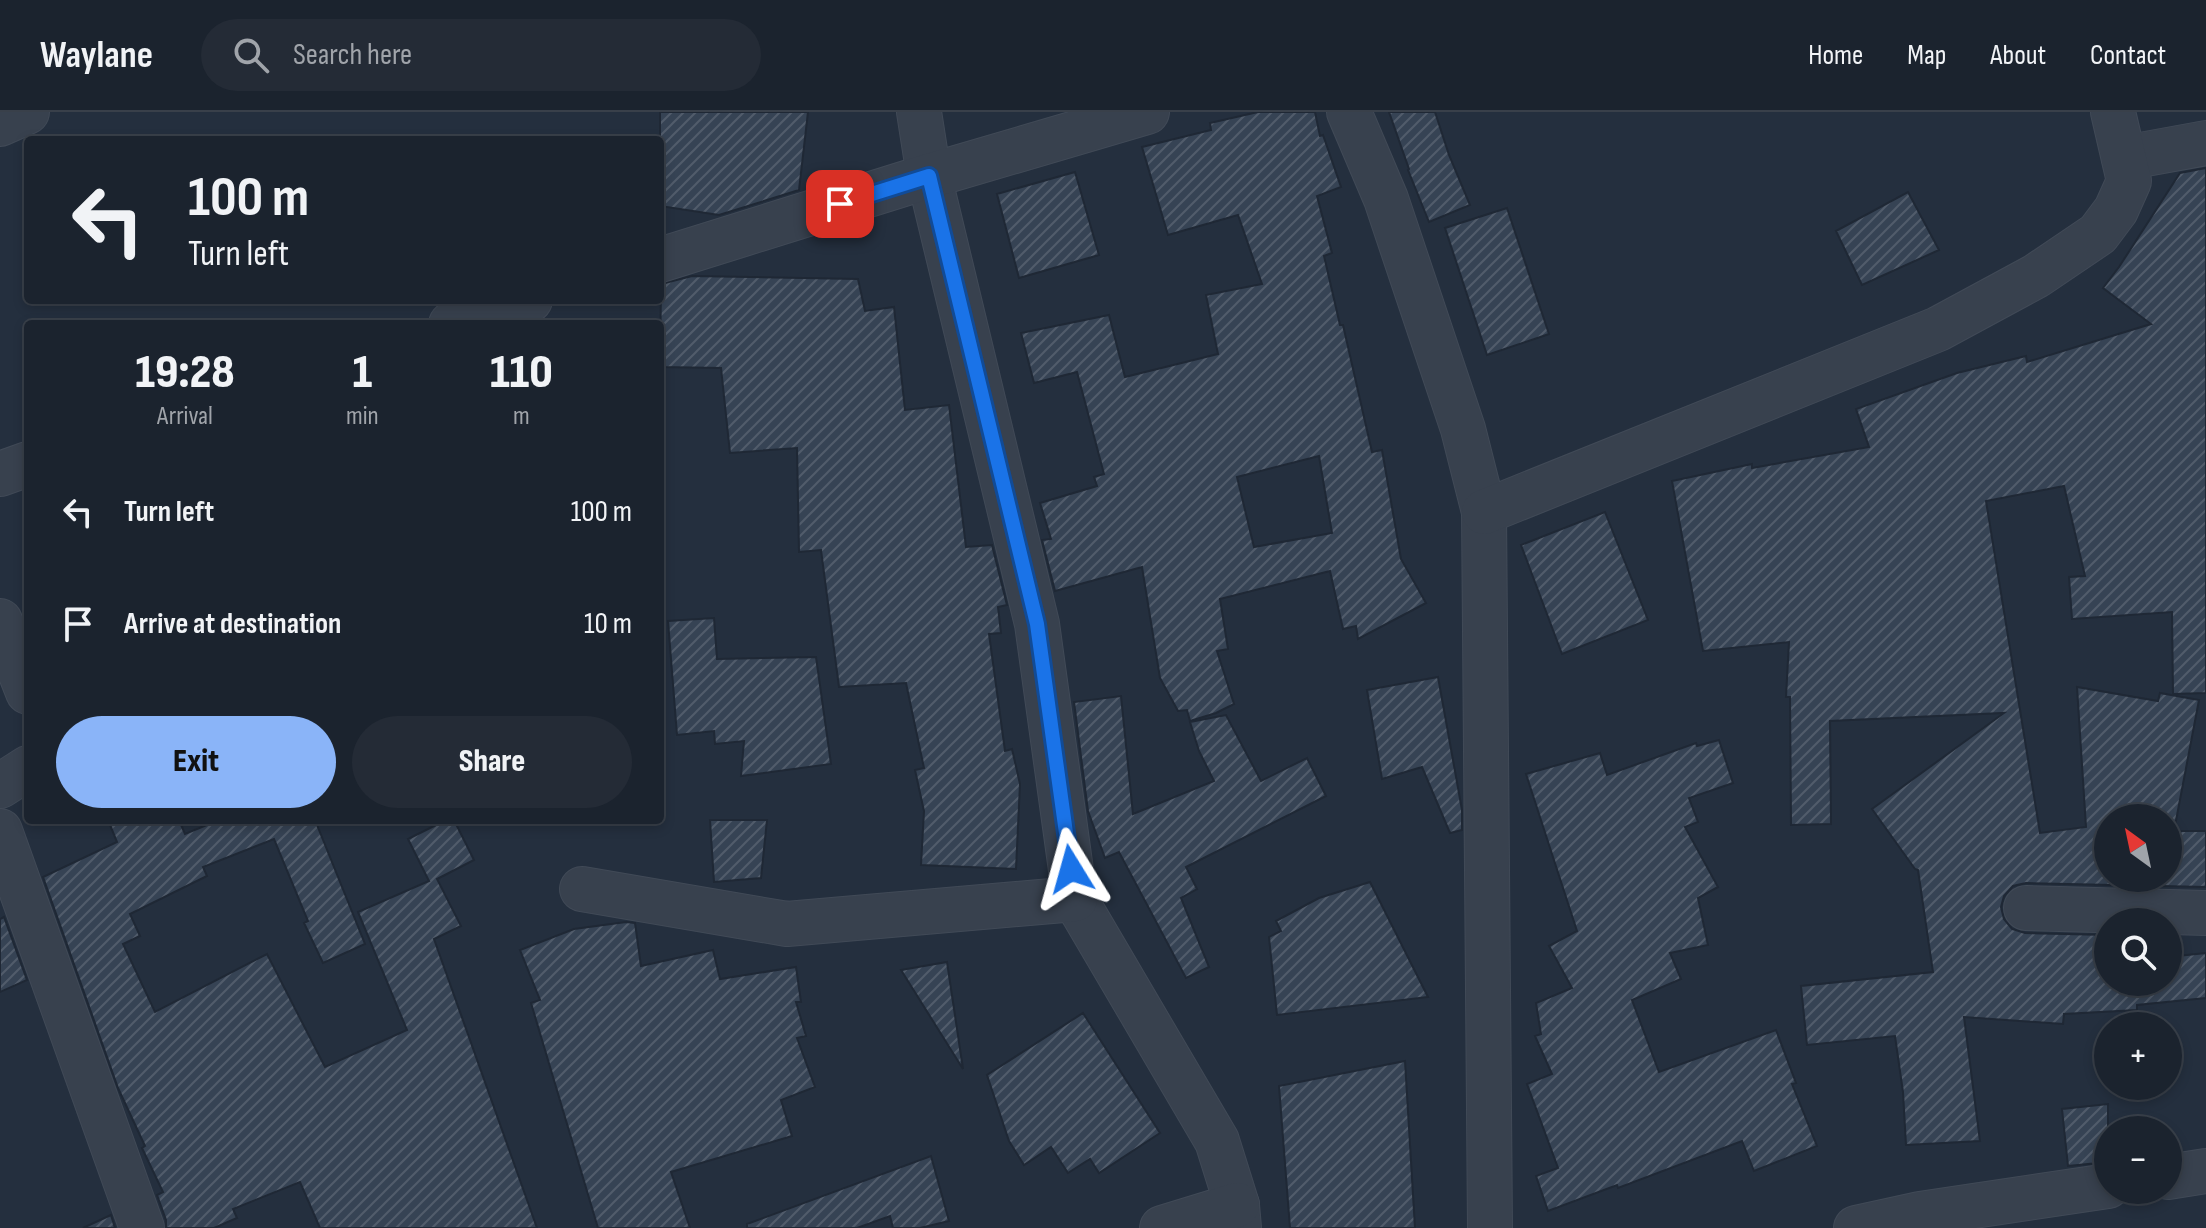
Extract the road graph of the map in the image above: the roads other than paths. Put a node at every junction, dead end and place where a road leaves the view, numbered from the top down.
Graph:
1 (27, 112) edge
2 (919, 112) edge
3 (1147, 112) edge
4 (1349, 112) edge
5 (2113, 112) edge
6 (0, 124) edge
7 (2206, 143) edge
8 (2124, 158) junction
9 (929, 176) junction
10 (664, 259) edge
11 (517, 304) edge
12 (464, 320) edge
13 (24, 465) edge
14 (0, 474) edge
15 (1484, 512) junction
16 (0, 621) edge
17 (24, 682) edge
18 (24, 771) edge
19 (0, 786) edge
20 (0, 831) edge
21 (582, 889) dead end
22 (1075, 899) junction
23 (2026, 908) dead end
24 (2206, 913) edge
25 (2206, 1171) edge
26 (2182, 1175) edge
27 (2094, 1188) edge
28 (1238, 1216) edge
29 (142, 1228) edge
30 (1162, 1228) edge
31 (1490, 1228) edge
32 (1856, 1228) edge

1 - 6 street
2 - 9 street
3 - 9 street
4 - 15 street
5 - 8 street
7 - 8 street
8 - 15 street
9 - 10 street
9 - 22 street
11 - 12 street
13 - 14 street
15 - 31 street
16 - 17 street
18 - 19 street
20 - 29 street
21 - 22 street
22 - 28 street
23 - 24 street
25 - 26 street
27 - 32 street
28 - 30 street

